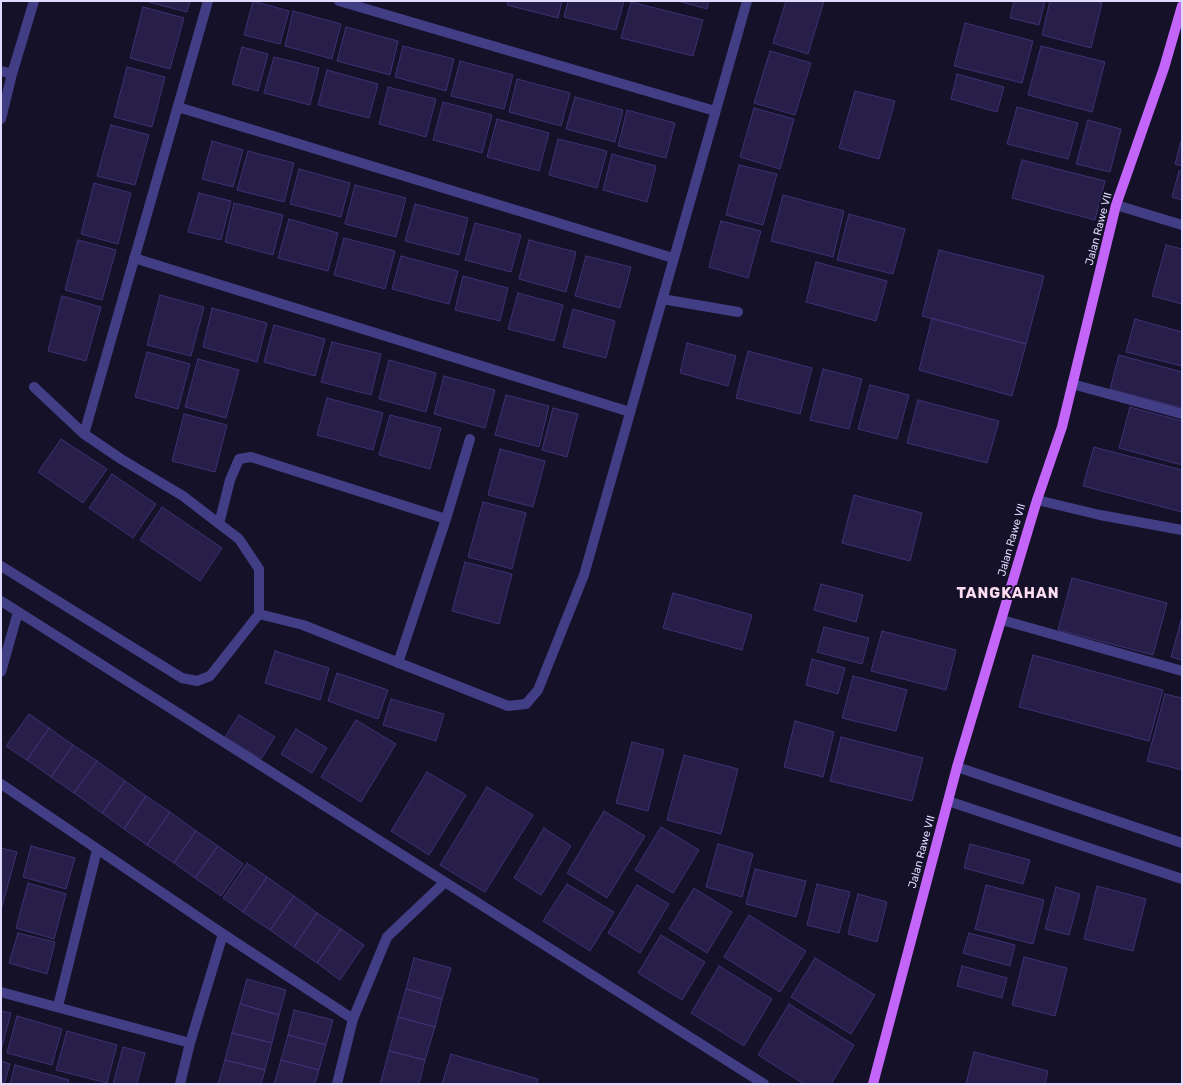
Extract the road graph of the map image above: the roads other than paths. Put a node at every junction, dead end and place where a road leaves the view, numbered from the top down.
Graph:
1 (34, 1) edge
2 (208, 1) edge
3 (339, 1) edge
4 (747, 1) edge
5 (367, 5) edge
6 (1182, 6) edge
7 (1, 71) edge
8 (12, 74) junction
9 (178, 107) junction
10 (715, 111) junction
11 (1, 120) edge
12 (1116, 205) junction
13 (1182, 225) edge
14 (134, 258) junction
15 (674, 258) junction
16 (662, 299) junction
17 (738, 312) dead end
18 (1072, 384) junction
19 (34, 387) dead end
20 (630, 412) junction
21 (1182, 414) edge
22 (84, 434) junction
23 (470, 439) dead end
24 (1037, 500) junction
25 (446, 519) junction
26 (219, 524) junction
27 (1182, 530) edge
28 (1, 566) edge
29 (1, 601) edge
30 (18, 612) junction
31 (259, 614) junction
32 (1002, 620) junction
33 (398, 663) junction
34 (1182, 671) edge
35 (1, 672) edge
36 (957, 767) junction
37 (1, 784) edge
38 (948, 800) junction
39 (1182, 843) edge
40 (97, 850) junction
41 (1182, 879) edge
42 (445, 882) junction
43 (223, 934) junction
44 (1, 992) edge
45 (58, 1006) junction
46 (353, 1019) junction
47 (190, 1043) junction
48 (180, 1084) edge
49 (337, 1084) edge
50 (764, 1084) edge
51 (873, 1084) edge

1 - 8 street
2 - 9 street
3 - 5 street
4 - 10 street
5 - 10 street
6 - 12 main road, Jalan Rawe VII
7 - 8 street
8 - 11 street
9 - 14 street
9 - 15 street
10 - 15 street
12 - 13 street
12 - 18 main road, Jalan Rawe VII
14 - 20 street
14 - 22 street
15 - 16 street
16 - 17 street
16 - 20 street
18 - 21 street
18 - 24 main road, Jalan Rawe VII
19 - 22 street
20 - 33 street
22 - 26 street
23 - 25 street
24 - 27 street
24 - 32 main road, Jalan Rawe VII
25 - 26 street
25 - 33 street
26 - 31 street
28 - 31 street
29 - 30 street
30 - 35 street
30 - 42 street
31 - 33 street
32 - 34 street
32 - 36 main road, Jalan Rawe VII
36 - 38 main road, Jalan Rawe VII
36 - 39 street
37 - 40 street
38 - 41 street
38 - 51 main road, Jalan Rawe VII
40 - 43 street
40 - 45 street
42 - 46 street
42 - 50 street
43 - 46 street
43 - 47 street
44 - 45 street
45 - 47 street
46 - 49 street
47 - 48 street

